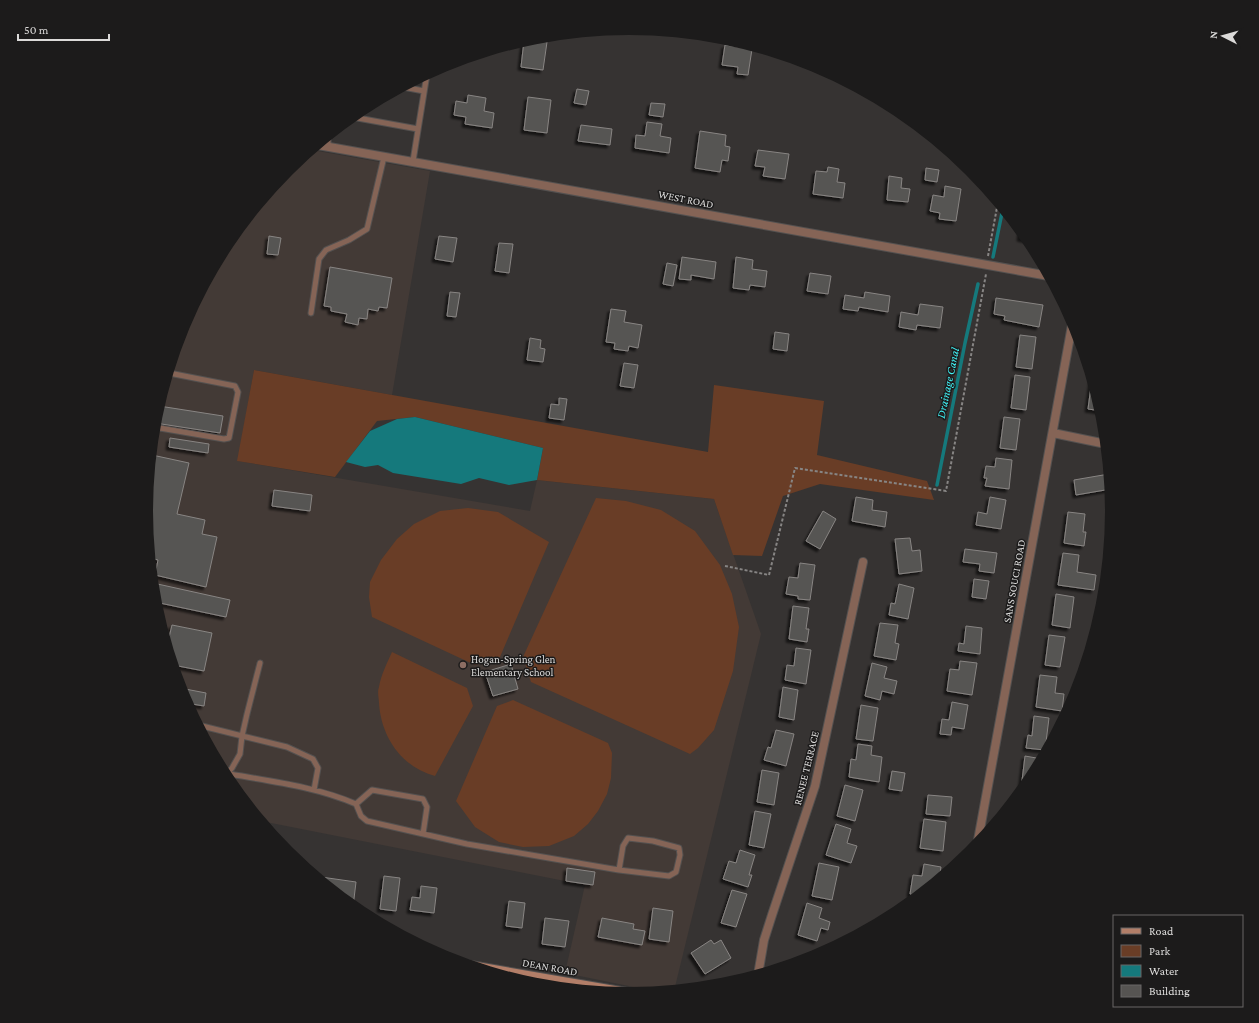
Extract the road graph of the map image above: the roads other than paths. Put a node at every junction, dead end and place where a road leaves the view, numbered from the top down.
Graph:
1 (426, 81) edge
2 (411, 88) edge
3 (424, 91) junction
4 (360, 118) edge
5 (418, 129) junction
6 (328, 142) edge
7 (324, 145) edge
8 (328, 146) junction
9 (384, 157) junction
10 (413, 161) junction
11 (1043, 275) edge
12 (311, 313) dead end
13 (1071, 332) edge
14 (173, 374) edge
15 (160, 428) edge
16 (1053, 433) junction
17 (1101, 443) edge
18 (863, 562) dead end
19 (260, 663) dead end
20 (204, 726) edge
21 (242, 736) junction
22 (229, 770) edge
23 (232, 774) edge
24 (314, 790) junction
25 (356, 804) junction
26 (423, 834) junction
27 (979, 835) edge
28 (619, 870) junction
29 (759, 970) edge

1 - 3 lane
2 - 3 lane
3 - 5 lane
4 - 5 lane
5 - 10 lane
6 - 8 lane
7 - 8 street, WEST ROAD
8 - 9 street, WEST ROAD
9 - 10 street, WEST ROAD
9 - 12 lane
10 - 11 street, WEST ROAD
13 - 16 street, SANS SOUCI ROAD
14 - 15 lane
16 - 17 street
16 - 27 street, SANS SOUCI ROAD
18 - 29 street, RENEE TERRACE
19 - 21 lane
20 - 21 lane
21 - 22 lane
21 - 24 lane
23 - 24 lane
24 - 25 lane
25 - 26 lane
25 - 26 lane
26 - 28 lane
28 - 28 lane

